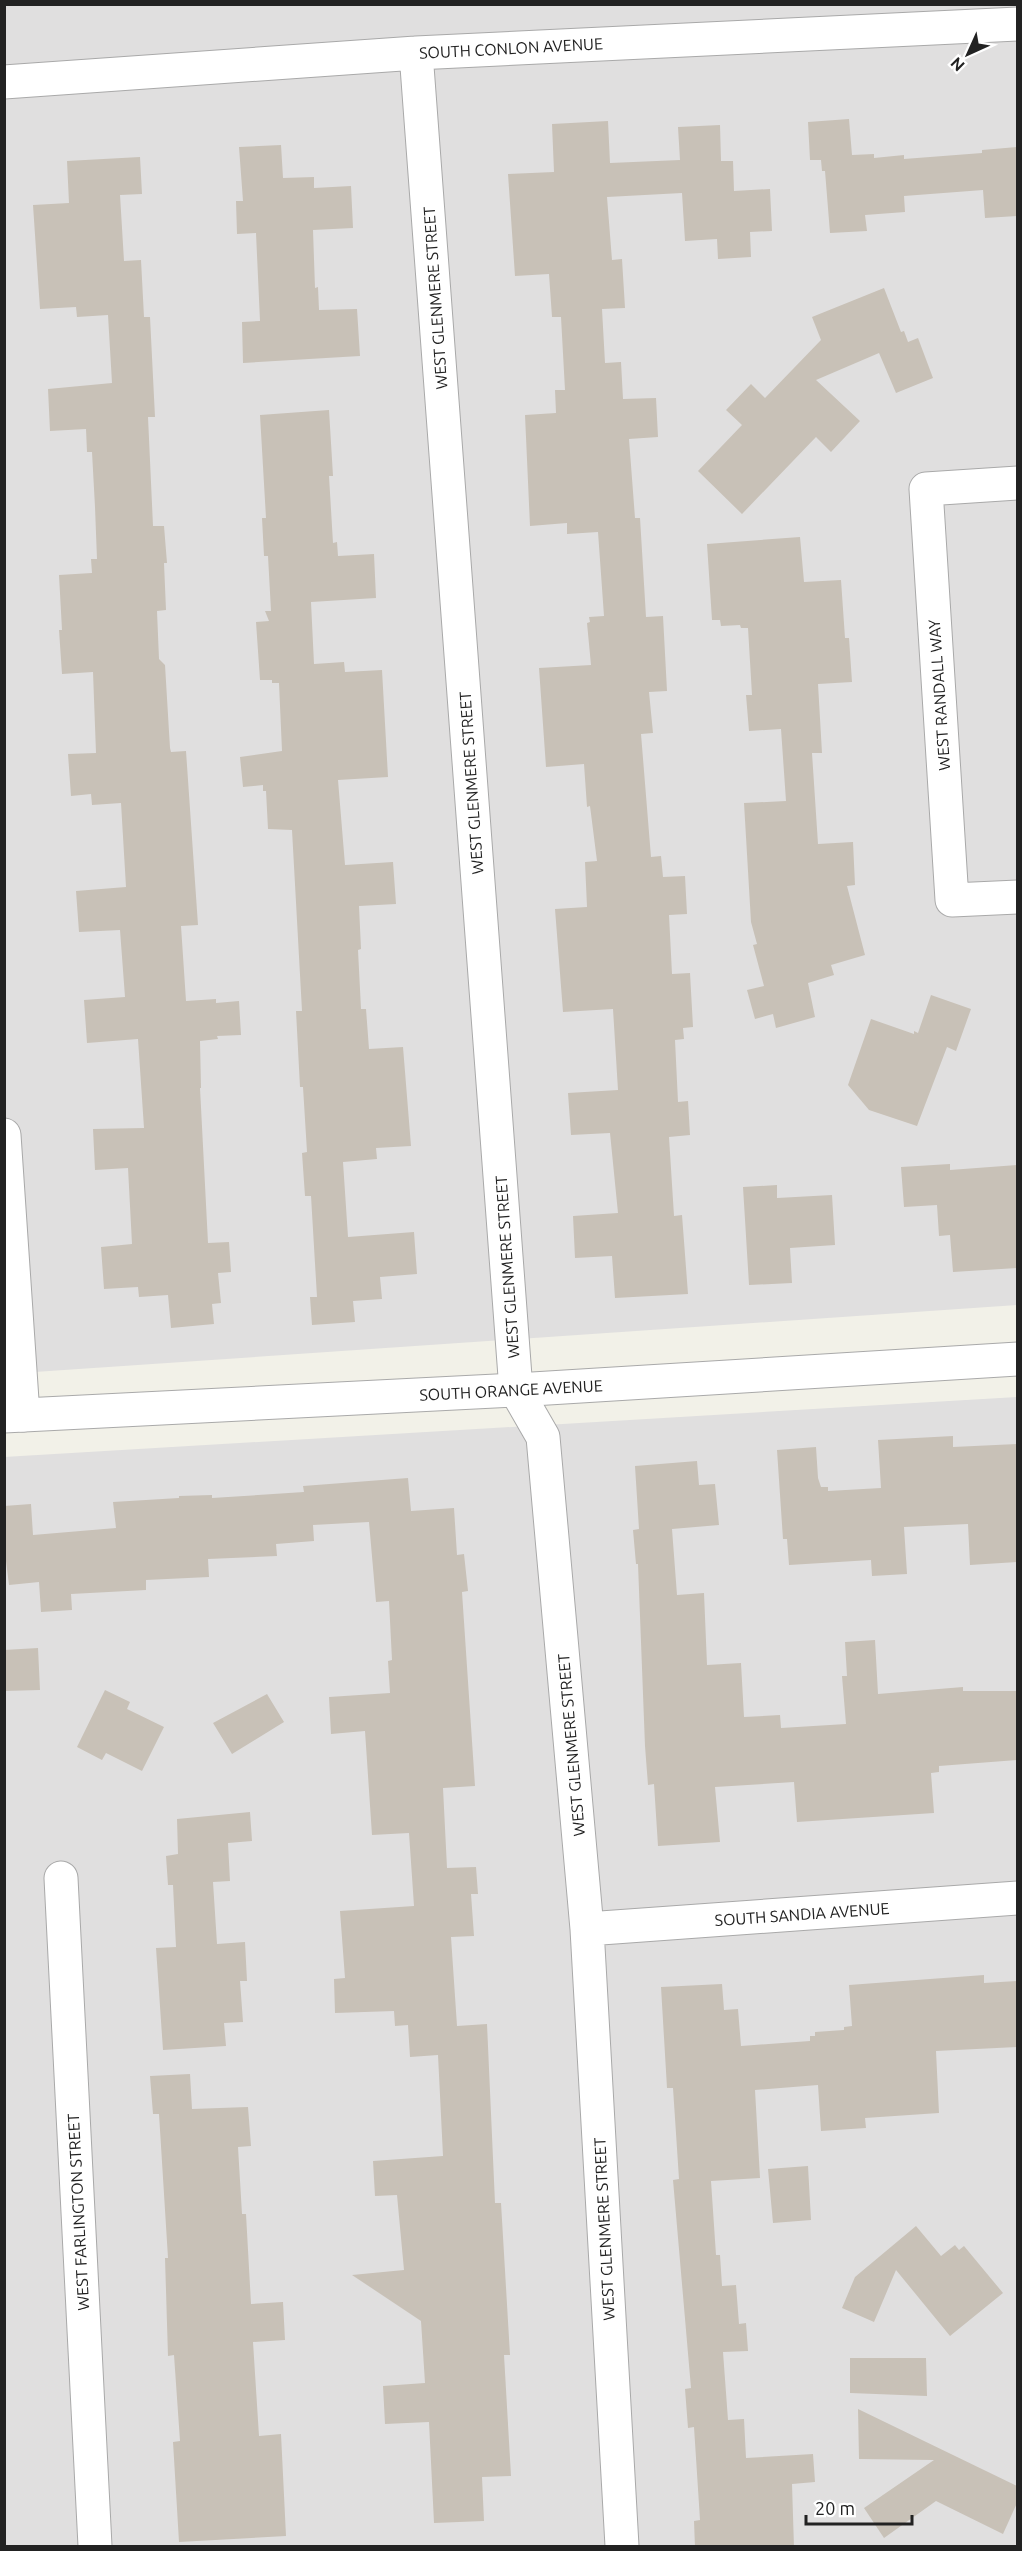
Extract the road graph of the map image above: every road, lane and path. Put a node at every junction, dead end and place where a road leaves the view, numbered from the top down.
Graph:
1 (1017, 24) edge
2 (416, 53) junction
3 (4, 82) edge
4 (1017, 483) edge
5 (1017, 897) edge
6 (4, 1135) edge
7 (1017, 1359) edge
8 (516, 1390) junction
9 (14, 1415) edge
10 (62, 1878) dead end
11 (1017, 1898) edge
12 (587, 1929) junction
13 (95, 2547) edge
14 (622, 2547) edge

1 - 2 street, SOUTH CONLON AVENUE
2 - 3 street, SOUTH CONLON AVENUE
2 - 8 street, WEST GLENMERE STREET
4 - 5 street, WEST RANDALL WAY
6 - 9 street
7 - 8 street, SOUTH ORANGE AVENUE
8 - 9 street, SOUTH ORANGE AVENUE
8 - 12 street, WEST GLENMERE STREET
10 - 13 street, WEST FARLINGTON STREET
11 - 12 street, SOUTH SANDIA AVENUE
12 - 14 street, WEST GLENMERE STREET

